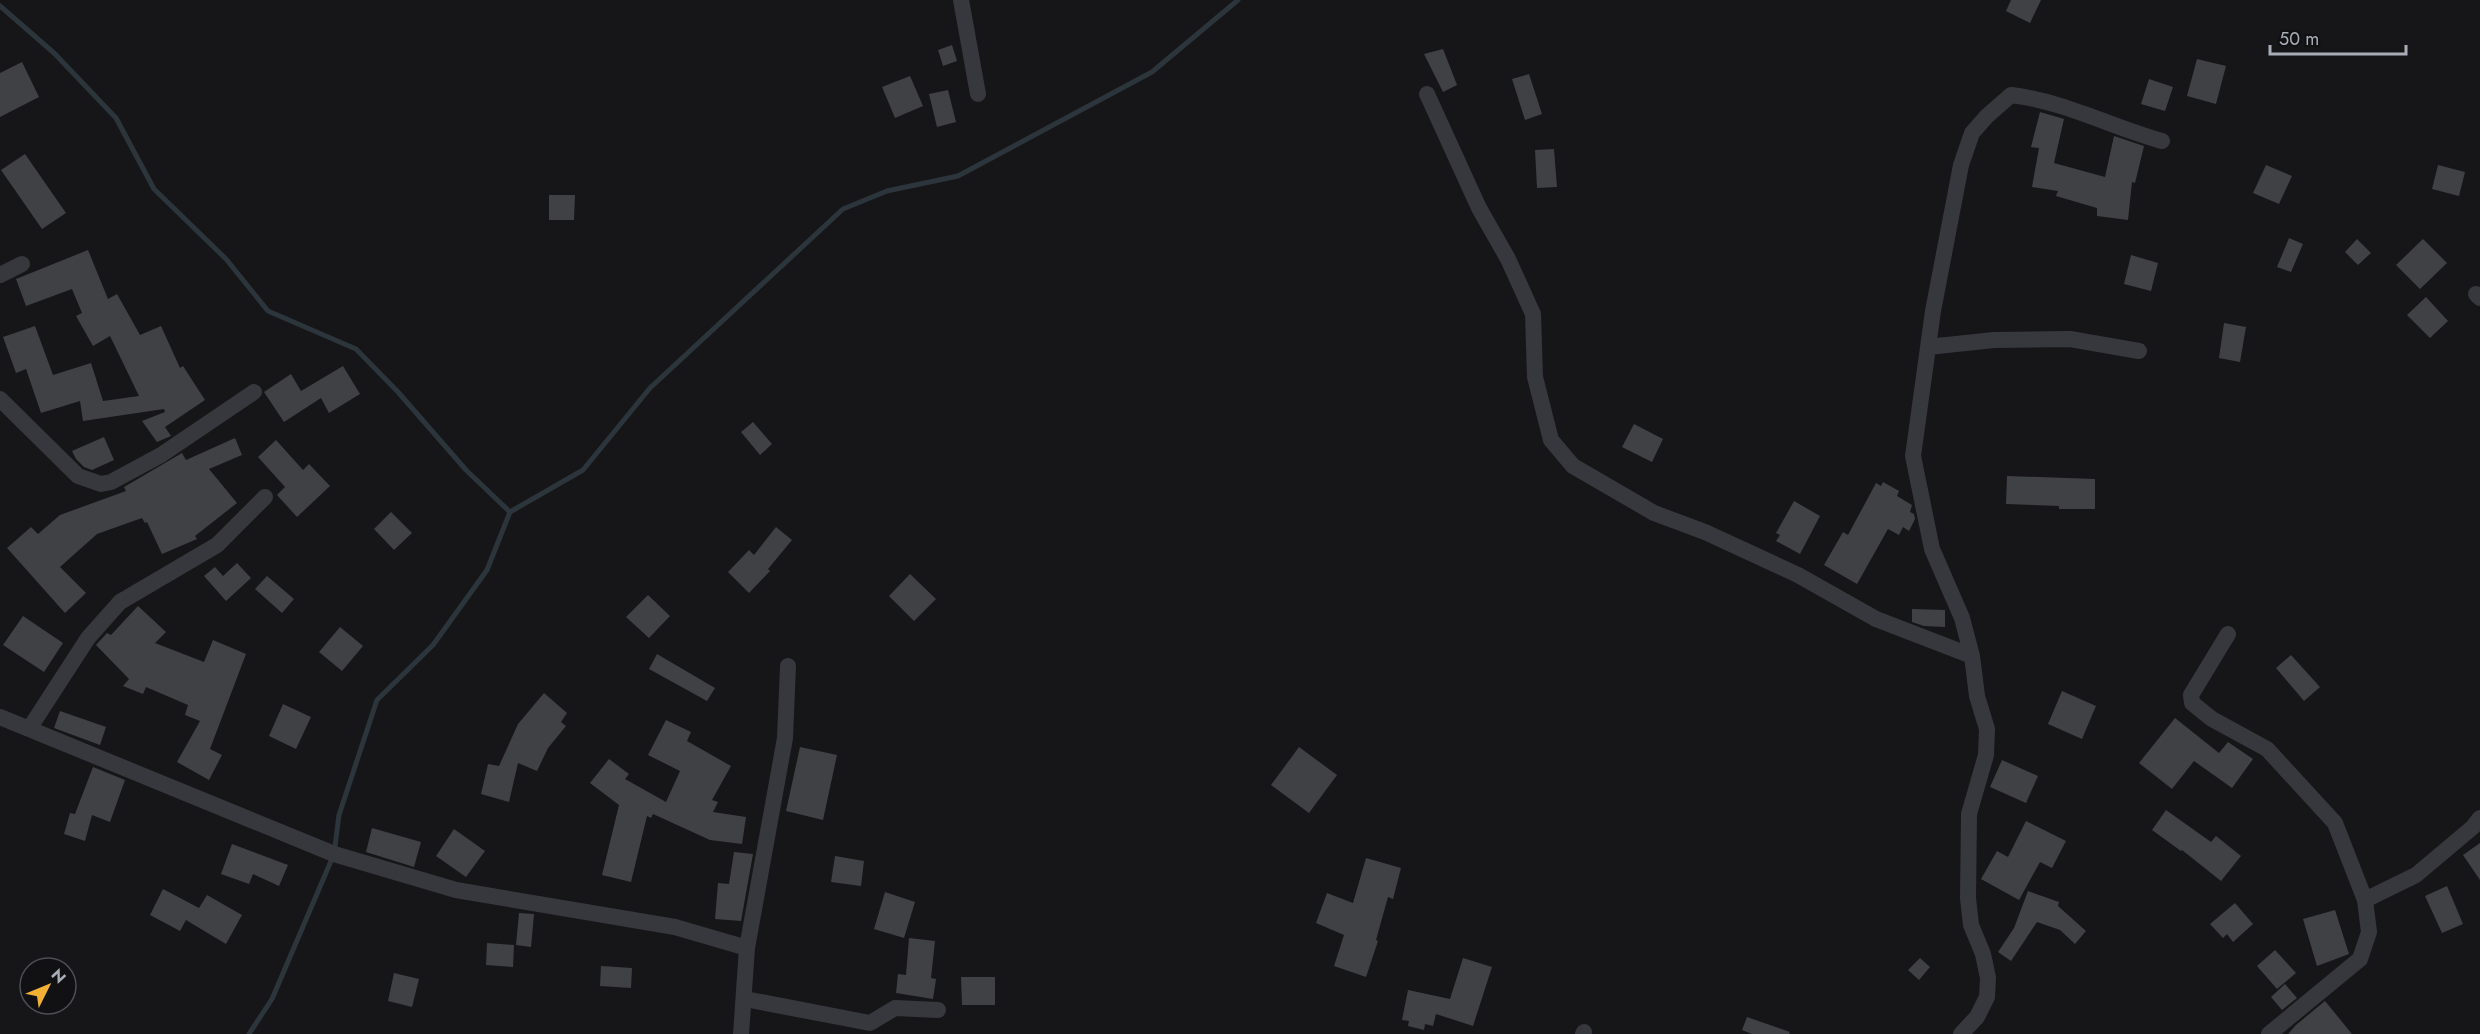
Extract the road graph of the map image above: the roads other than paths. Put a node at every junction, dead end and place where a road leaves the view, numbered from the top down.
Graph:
1 (961, 0) edge
2 (978, 94) dead end
3 (1427, 94) dead end
4 (2162, 141) dead end
5 (22, 264) dead end
6 (0, 275) edge
7 (1928, 347) junction
8 (2139, 351) dead end
9 (254, 392) dead end
10 (0, 399) edge
11 (265, 497) dead end
12 (2228, 634) dead end
13 (1972, 656) junction
14 (788, 666) dead end
15 (0, 717) edge
16 (29, 729) junction
17 (2480, 818) edge
18 (2364, 900) junction
19 (747, 948) junction
20 (745, 999) junction
21 (938, 1010) dead end
22 (741, 1034) edge
23 (1961, 1034) edge
24 (2270, 1034) edge

1 - 2 street
3 - 13 street
4 - 7 street
5 - 6 street
7 - 8 street
7 - 13 street
9 - 10 street
11 - 16 street
12 - 18 street
13 - 23 street
14 - 19 street
15 - 16 street
16 - 19 street
17 - 18 street
18 - 24 street
19 - 20 street
20 - 21 street
20 - 22 street

